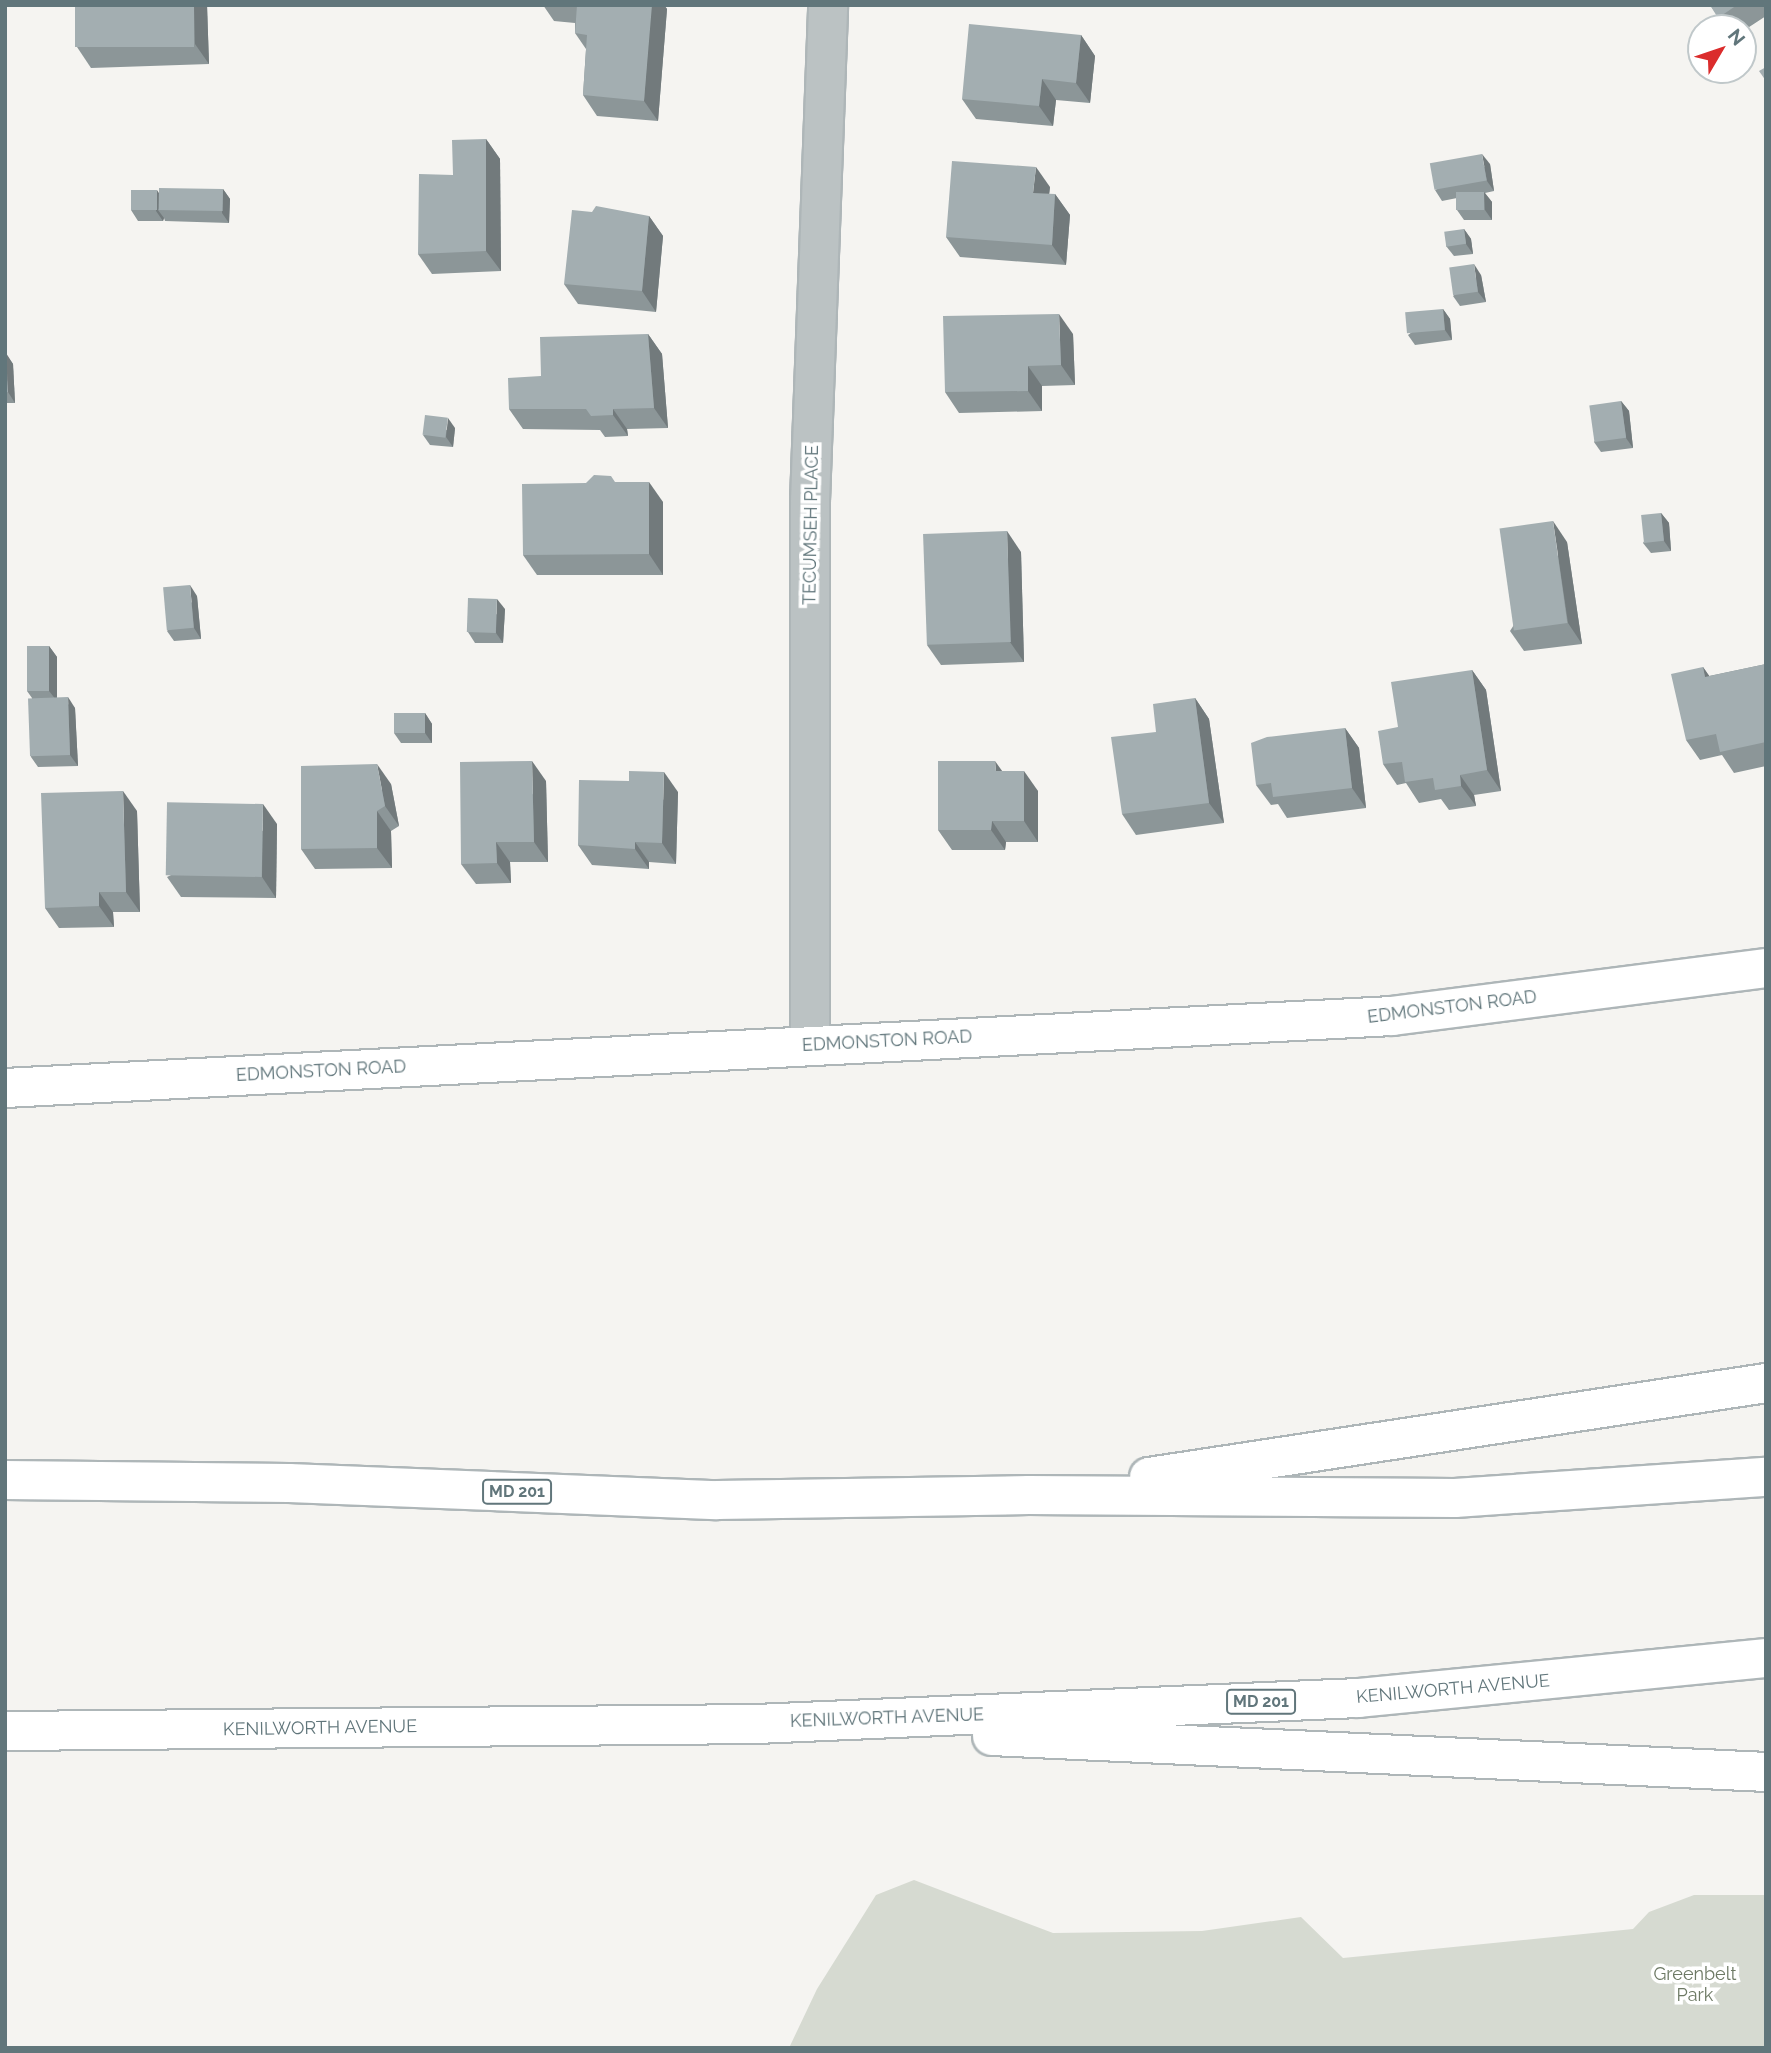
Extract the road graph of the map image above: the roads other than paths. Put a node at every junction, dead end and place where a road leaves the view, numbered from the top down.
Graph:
1 (828, 5) edge
2 (1766, 968) edge
3 (810, 1045) junction
4 (5, 1088) edge
5 (1766, 1383) edge
6 (1766, 1477) edge
7 (5, 1480) edge
8 (1028, 1495) junction
9 (1766, 1658) edge
10 (755, 1724) junction
11 (5, 1731) edge
12 (1766, 1772) edge

1 - 3 street, TECUMSEH PLACE
2 - 3 main road, EDMONSTON ROAD
3 - 4 main road, EDMONSTON ROAD
5 - 8 main road
6 - 8 main road, MD 201
7 - 8 main road, MD 201
9 - 10 main road, KENILWORTH AVENUE / MD 201
10 - 11 main road, KENILWORTH AVENUE / MD 201
10 - 12 main road

